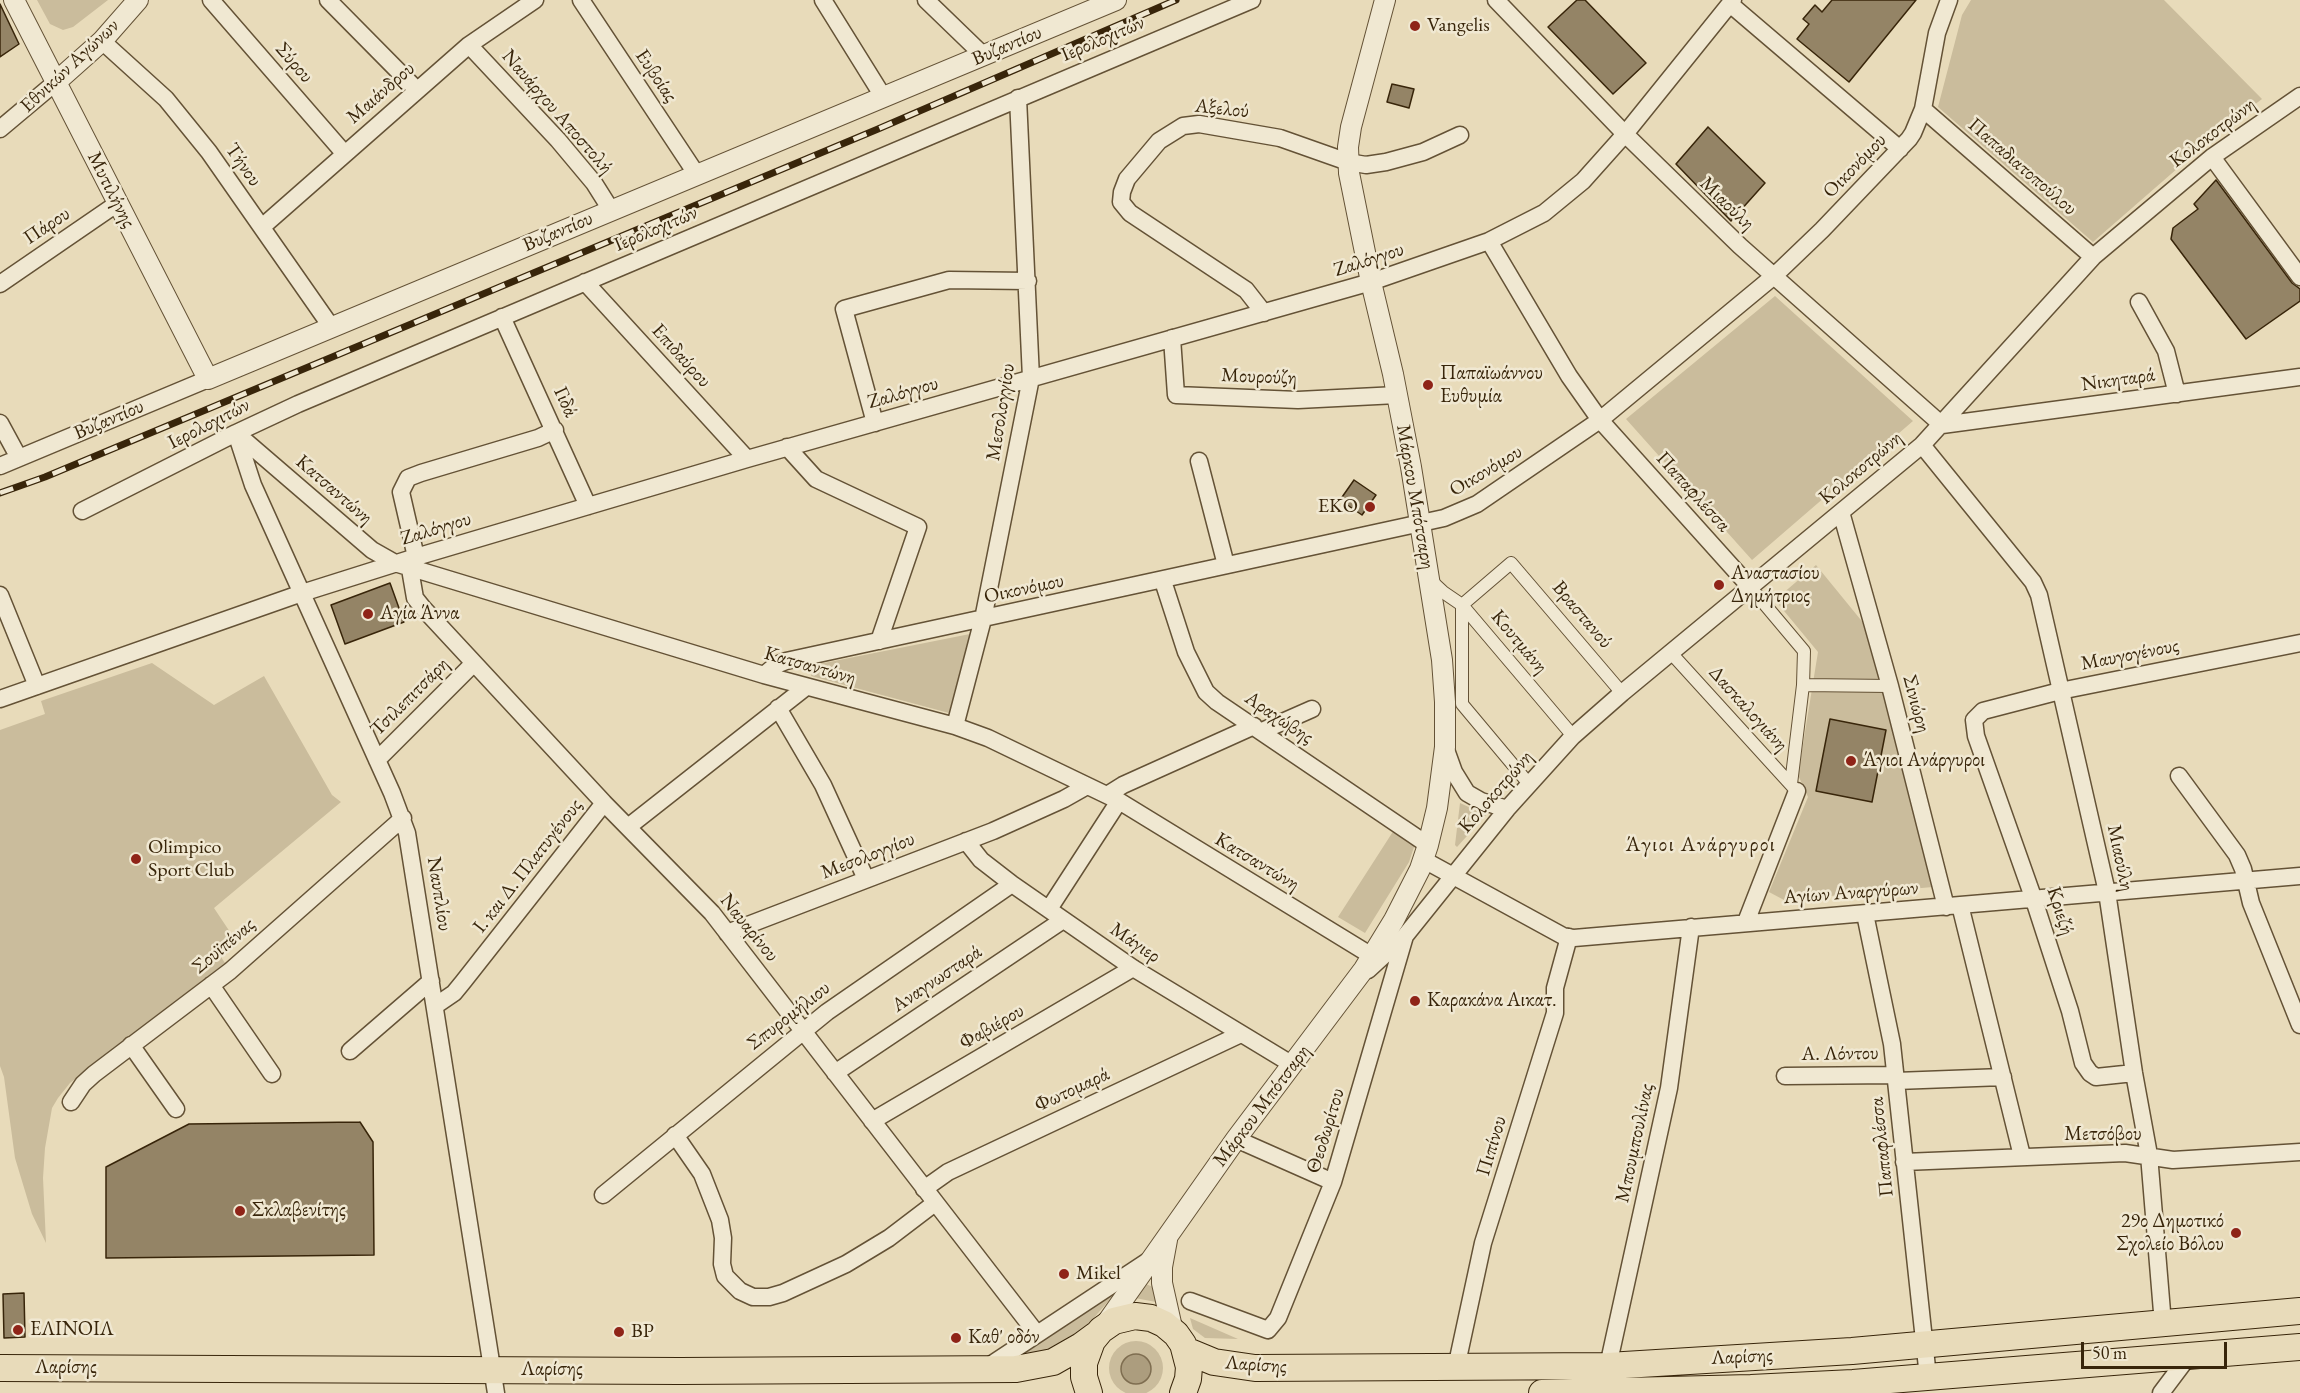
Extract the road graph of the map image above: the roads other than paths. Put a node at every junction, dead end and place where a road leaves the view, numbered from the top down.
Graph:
1 (14, 0) edge
2 (138, 0) edge
3 (211, 0) edge
4 (328, 0) edge
5 (535, 0) edge
6 (580, 0) edge
7 (823, 0) edge
8 (926, 0) edge
9 (1116, 0) edge
10 (1252, 0) edge
11 (1385, 0) edge
12 (1496, 0) edge
13 (1949, 0) edge
14 (1731, 2) edge
15 (1082, 6) edge
16 (102, 40) junction
17 (469, 45) junction
18 (984, 56) junction
19 (56, 82) junction
20 (416, 89) junction
21 (2300, 96) edge
22 (884, 98) junction
23 (1018, 98) junction
24 (1923, 109) junction
25 (0, 129) edge
26 (1625, 134) junction
27 (1460, 135) dead end
28 (1900, 149) junction
29 (344, 153) junction
30 (2212, 156) junction
31 (1348, 162) junction
32 (697, 175) junction
33 (118, 203) junction
34 (611, 210) junction
35 (262, 227) junction
36 (1489, 241) junction
37 (2093, 257) junction
38 (1774, 276) junction
39 (2300, 277) edge
40 (1028, 281) junction
41 (585, 282) junction
42 (1371, 282) junction
43 (0, 284) edge
44 (2139, 302) dead end
45 (1264, 313) junction
46 (502, 317) junction
47 (332, 328) junction
48 (1172, 338) junction
49 (2300, 377) edge
50 (1031, 378) junction
51 (208, 379) junction
52 (2177, 394) junction
53 (1397, 395) junction
54 (1600, 420) junction
55 (0, 423) edge
56 (875, 423) junction
57 (1942, 425) junction
58 (555, 430) junction
59 (236, 433) junction
60 (1922, 445) junction
61 (787, 447) junction
62 (19, 458) junction
63 (747, 459) junction
64 (1199, 461) dead end
65 (0, 466) edge
66 (588, 506) junction
67 (82, 511) dead end
68 (1840, 512) junction
69 (1421, 523) junction
70 (407, 563) junction
71 (1226, 565) junction
72 (1429, 579) junction
73 (1162, 580) junction
74 (1751, 588) junction
75 (302, 593) junction
76 (0, 595) edge
77 (1462, 605) junction
78 (983, 619) junction
79 (879, 641) junction
80 (2300, 643) edge
81 (1671, 653) junction
82 (473, 664) junction
83 (764, 675) junction
84 (1803, 685) junction
85 (37, 686) junction
86 (1890, 686) junction
87 (806, 687) junction
88 (2060, 691) junction
89 (1622, 693) junction
90 (0, 699) edge
91 (778, 708) junction
92 (1312, 709) dead end
93 (1974, 720) joint
94 (955, 726) junction
95 (1258, 728) junction
96 (1574, 736) junction
97 (1445, 747) junction
98 (377, 760) junction
99 (2179, 776) dead end
100 (1529, 784) junction
101 (1087, 786) junction
102 (1794, 788) junction
103 (1113, 798) junction
104 (604, 803) junction
105 (1507, 808) junction
106 (403, 818) junction
107 (628, 827) junction
108 (966, 841) junction
109 (1426, 853) junction
110 (2300, 876) edge
111 (1453, 877) junction
112 (866, 879) junction
113 (2246, 881) junction
114 (1012, 884) junction
115 (2107, 892) junction
116 (2033, 897) junction
117 (1953, 906) junction
118 (1049, 909) junction
119 (1865, 914) junction
120 (1063, 920) junction
121 (1746, 922) junction
122 (1691, 927) junction
123 (727, 933) junction
124 (1406, 936) junction
125 (1569, 937) junction
126 (1372, 956) junction
127 (1133, 969) junction
128 (431, 981) junction
129 (1355, 982) junction
130 (211, 985) junction
131 (435, 1006) junction
132 (2300, 1025) edge
133 (803, 1032) junction
134 (1241, 1034) junction
135 (131, 1046) junction
136 (350, 1051) dead end
137 (1293, 1065) junction
138 (835, 1073) junction
139 (2134, 1073) junction
140 (272, 1074) dead end
141 (1785, 1076) dead end
142 (2003, 1077) junction
143 (1896, 1078) junction
144 (71, 1102) dead end
145 (176, 1109) dead end
146 (872, 1121) junction
147 (675, 1135) junction
148 (1236, 1139) junction
149 (2300, 1152) edge
150 (2149, 1155) junction
151 (2022, 1156) junction
152 (1905, 1162) junction
153 (1333, 1182) junction
154 (924, 1189) junction
155 (603, 1194) dead end
156 (935, 1203) junction
157 (1169, 1232) junction
158 (1148, 1261) junction
159 (1190, 1301) dead end
160 (2300, 1311) edge
161 (2163, 1324) junction
162 (1099, 1332) junction
163 (1037, 1334) junction
164 (1179, 1341) junction
165 (1924, 1346) junction
166 (2300, 1347) edge
167 (2188, 1357) junction
168 (1608, 1366) junction
169 (0, 1368) edge
170 (1456, 1368) junction
171 (984, 1369) junction
172 (1928, 1377) junction
173 (494, 1382) edge
174 (1751, 1391) edge
175 (1089, 1393) edge
176 (1183, 1393) edge
177 (1542, 1393) edge
178 (2161, 1393) edge

1 - 19 street, Μυτιλήνης
2 - 16 street, Εθνικών Αγώνων
3 - 29 street, Σύρου
4 - 20 street
5 - 17 street, Μαιάνδρου
6 - 32 street, Ευβοίας
7 - 22 street
8 - 18 street
9 - 15 street, Βυζαντίου
10 - 23 street, Ιερολοχιτών
11 - 31 street, Μάρκου Μπότσαρη
12 - 26 street, Μιαούλη
13 - 24 street, Οικονόμου
14 - 26 street, Ζαλόγγου
14 - 28 street
15 - 18 street, Βυζαντίου
16 - 19 street, Εθνικών Αγώνων
16 - 35 street, Τήνου
17 - 20 street, Μαιάνδρου
17 - 34 street, Ναυάρχου Αποστολή
18 - 22 street, Βυζαντίου
19 - 25 street, Εθνικών Αγώνων
19 - 33 street, Μυτιλήνης
20 - 29 street, Μαιάνδρου
21 - 30 street, Κολοκοτρώνη
22 - 32 street, Βυζαντίου
23 - 40 street, Μεσολογγίου
23 - 41 street, Ιερολοχιτών
24 - 28 street, Οικονόμου
24 - 37 street, Παπαδιατοπούλου
26 - 36 street, Ζαλόγγου
26 - 38 street, Μιαούλη
27 - 31 street, Αξελού
28 - 38 street, Οικονόμου
29 - 35 street, Μαιάνδρου
30 - 37 street, Κολοκοτρώνη
30 - 39 street
31 - 42 street, Μάρκου Μπότσαρη
31 - 45 street, Αξελού
32 - 34 street, Βυζαντίου
33 - 43 street, Πάρου
33 - 51 street, Μυτιλήνης
34 - 47 street, Βυζαντίου
35 - 47 street, Τήνου
36 - 42 street, Ζαλόγγου
36 - 54 street, Παπαφλέσσα
37 - 57 street, Κολοκοτρώνη
38 - 54 street, Οικονόμου
38 - 57 street, Μιαούλη
40 - 50 street, Μεσολογγίου
40 - 56 street
41 - 46 street, Ιερολοχιτών
41 - 63 street, Επιδαύρου
42 - 45 street, Ζαλόγγου
42 - 53 street, Μάρκου Μπότσαρη
44 - 52 street
45 - 48 street, Ζαλόγγου
46 - 58 street, Γιδά
46 - 59 street, Ιερολοχιτών
47 - 51 street, Βυζαντίου
48 - 50 street, Ζαλόγγου
48 - 53 street, Μουρούζη
49 - 52 street, Νικηταρά
50 - 56 street, Ζαλόγγου
50 - 78 street, Μεσολογγίου
51 - 62 street, Βυζαντίου
52 - 57 street, Νικηταρά
53 - 69 street, Μάρκου Μπότσαρη
54 - 69 street, Οικονόμου
54 - 74 street, Παπαφλέσσα
55 - 62 street
56 - 61 street, Ζαλόγγου
57 - 60 street, Κολοκοτρώνη
58 - 66 street, Γιδά
58 - 70 street, Ναυαρίνου
59 - 67 street, Ιερολοχιτών
59 - 70 street, Κατσαντώνη
59 - 75 street, Ναυπλίου
60 - 68 street, Κολοκοτρώνη
60 - 88 street, Μιαούλη
61 - 63 street, Ζαλόγγου
61 - 79 street
62 - 65 street, Βυζαντίου
63 - 66 street, Ζαλόγγου
64 - 71 street
66 - 70 street, Ζαλόγγου
68 - 74 street, Κολοκοτρώνη
68 - 86 street, Σινιώρη
69 - 71 street, Οικονόμου
69 - 72 street, Μάρκου Μπότσαρη
70 - 75 street, Ζαλόγγου
70 - 82 street, Ναυαρίνου
70 - 83 street, Κατσαντώνη
71 - 73 street, Οικονόμου
72 - 77 street, Κουτμάνη
72 - 97 street, Μάρκου Μπότσαρη
73 - 78 street, Οικονόμου
73 - 95 street, Αραχώβης
74 - 81 street, Κολοκοτρώνη
74 - 84 street, Παπαφλέσσα
75 - 85 street, Ζαλόγγου
75 - 98 street, Ναυπλίου
76 - 85 street
77 - 89 street, Βραστανού
77 - 96 street, Κουτμάνη
77 - 100 street
78 - 79 street, Οικονόμου
78 - 94 street, Μεσολογγίου
79 - 83 street, Οικονόμου
80 - 88 street, Μαυγογένους
81 - 89 street, Κολοκοτρώνη
81 - 102 street, Δασκαλογιάνη
82 - 98 street, Τσιλεπιτσάρη
82 - 104 street, Ναυαρίνου
83 - 87 street, Κατσαντώνη
84 - 86 street
84 - 102 street, Παπαφλέσσα
85 - 90 street, Ζαλόγγου
86 - 117 street, Σινιώρη
87 - 91 street
87 - 94 street, Κατσαντώνη
88 - 93 street, Μαυγογένους
88 - 115 street, Μιαούλη
89 - 96 street, Κολοκοτρώνη
91 - 107 street
91 - 112 street
92 - 95 street
93 - 116 street, Κριεζή
94 - 101 street, Κατσαντώνη
95 - 103 street
95 - 109 street, Αραχώβης
96 - 100 street, Κολοκοτρώνη
97 - 105 street
97 - 109 street, Μάρκου Μπότσαρη
98 - 106 street, Ναυπλίου
99 - 113 street
100 - 105 street, Κολοκοτρώνη
101 - 103 street, Κατσαντώνη
101 - 108 street, Μεσολογγίου
102 - 121 street, Παπαφλέσσα
103 - 118 street
103 - 126 street, Κατσαντώνη
104 - 107 street, Ναυαρίνου
104 - 131 street, Ι. και Δ. Πλατυγένους
105 - 111 street, Κολοκοτρώνη
106 - 128 street, Ναυπλίου
106 - 130 street, Σουϊπένας
107 - 123 street, Ναυαρίνου
108 - 112 street, Μεσολογγίου
108 - 114 street, Μάγιερ
109 - 111 street
109 - 126 street, Μάρκου Μπότσαρη
110 - 113 street, Αγίων Αναργύρων
111 - 124 street, Μάρκου Μπότσαρη
111 - 125 street
112 - 123 street, Μεσολογγίου
113 - 115 street, Αγίων Αναργύρων
113 - 132 street
114 - 118 street, Μάγιερ
114 - 133 street, Σπυρομήλιου
115 - 116 street, Αγίων Αναργύρων
115 - 139 street, Μιαούλη
116 - 117 street, Αγίων Αναργύρων
116 - 139 street, Κριεζή
117 - 119 street, Αγίων Αναργύρων
117 - 142 street, Σινιώρη
118 - 120 street, Μάγιερ
119 - 121 street, Αγίων Αναργύρων
119 - 143 street, Παπαφλέσσα
120 - 127 street, Μάγιερ
120 - 138 street, Αναγνωσταρά
121 - 122 street, Αγίων Αναργύρων
122 - 125 street, Αγίων Αναργύρων
122 - 168 street, Μπουμπουλίνας
123 - 133 street, Ναυαρίνου
124 - 129 street, Μάρκου Μπότσαρη
124 - 153 street, Θεοδωρίτου
125 - 170 street, Πιπίνου
126 - 129 street, Μάρκου Μπότσαρη
127 - 134 street, Μάγιερ
127 - 146 street, Φαβιέρου
128 - 131 street, Ναυπλίου
128 - 136 street
129 - 137 street, Μάρκου Μπότσαρη
130 - 135 street, Σουϊπένας
130 - 140 street
131 - 173 street, Ναυπλίου
133 - 138 street, Ναυαρίνου
133 - 147 street, Σπυρομήλιου
134 - 137 street, Μάγιερ
134 - 154 street, Φωτομαρά
135 - 144 street, Σουϊπένας
135 - 145 street
137 - 148 street, Μάρκου Μπότσαρη
138 - 146 street, Ναυαρίνου
139 - 150 street, Μιαούλη
141 - 143 street, Α. Λόντου
142 - 143 street, Α. Λόντου
142 - 151 street, Σινιώρη
143 - 152 street, Παπαφλέσσα
146 - 154 street, Ναυαρίνου
147 - 155 street, Σπυρομήλιου
147 - 156 street
148 - 153 street
148 - 157 street, Μάρκου Μπότσαρη
149 - 150 street, Μετσόβου
150 - 151 street, Μετσόβου
150 - 161 street, Μιαούλη
151 - 152 street, Μετσόβου
152 - 165 street, Παπαφλέσσα
153 - 159 street, Θεοδωρίτου
154 - 156 street, Ναυαρίνου
156 - 163 street, Ναυαρίνου
157 - 158 street, Μάρκου Μπότσαρη
157 - 164 street
158 - 162 street, Μάρκου Μπότσαρη
158 - 163 street
160 - 161 main road, Λαρίσης
161 - 165 main road, Λαρίσης
162 - 164 main road, Λαρίσης
162 - 171 main road, Λαρίσης
162 - 175 main road
163 - 171 street
164 - 170 main road, Λαρίσης
164 - 176 main road
165 - 168 main road, Λαρίσης
165 - 172 street, Παπαφλέσσα
166 - 167 main road, Λαρίσης
167 - 172 main road, Λαρίσης
167 - 178 street
168 - 170 main road, Λαρίσης
169 - 173 main road, Λαρίσης
171 - 173 main road, Λαρίσης
172 - 174 main road, Λαρίσης
174 - 177 main road, Λαρίσης

